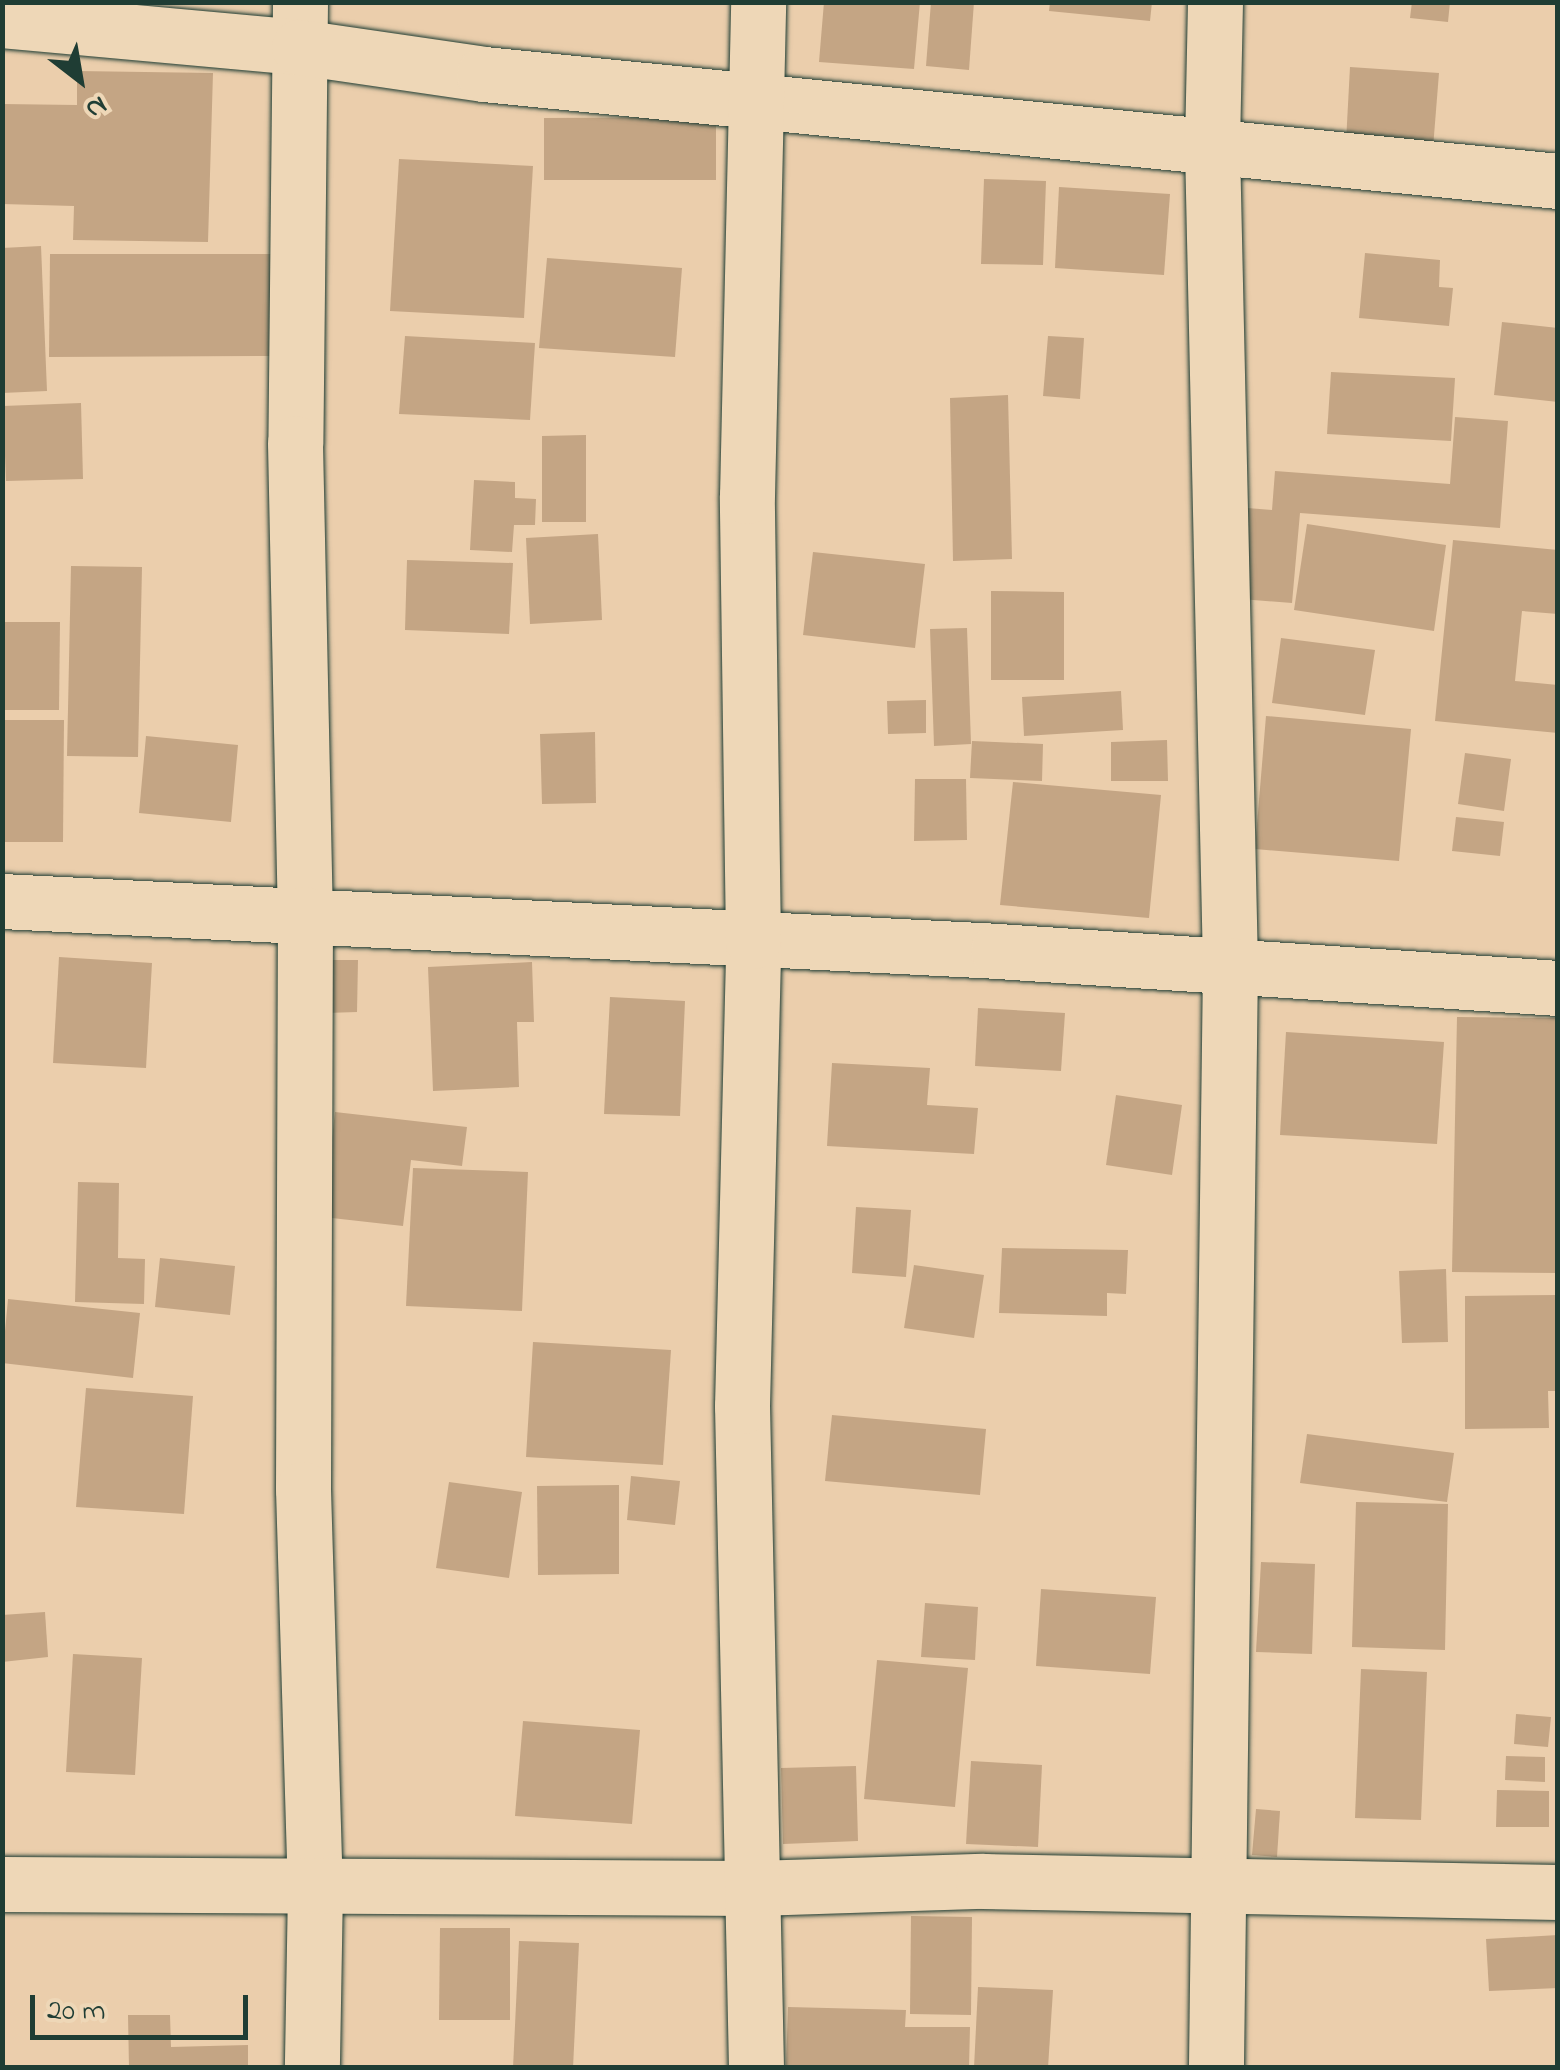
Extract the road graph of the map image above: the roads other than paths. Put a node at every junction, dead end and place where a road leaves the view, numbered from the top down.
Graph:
1 (758, 2) edge
2 (1214, 2) edge
3 (2, 20) edge
4 (300, 25) edge
5 (759, 100) junction
6 (1212, 147) junction
7 (1558, 181) edge
8 (2, 901) edge
9 (305, 914) junction
10 (753, 941) junction
11 (1230, 966) junction
12 (1558, 988) edge
13 (1221, 1883) junction
14 (2, 1884) edge
15 (314, 1888) junction
16 (755, 1888) junction
17 (1558, 1892) edge
18 (312, 2068) edge
19 (756, 2068) edge
20 (1216, 2068) edge

1 - 5 street
2 - 6 street
3 - 4 street
4 - 5 street
4 - 9 street
5 - 6 street
5 - 10 street
6 - 7 street
6 - 11 street
8 - 9 street
9 - 10 street
9 - 15 street
10 - 11 street
10 - 16 street
11 - 12 street
11 - 13 street
13 - 16 street
13 - 17 street
13 - 20 street
14 - 15 street
15 - 16 street
15 - 18 street
16 - 19 street

